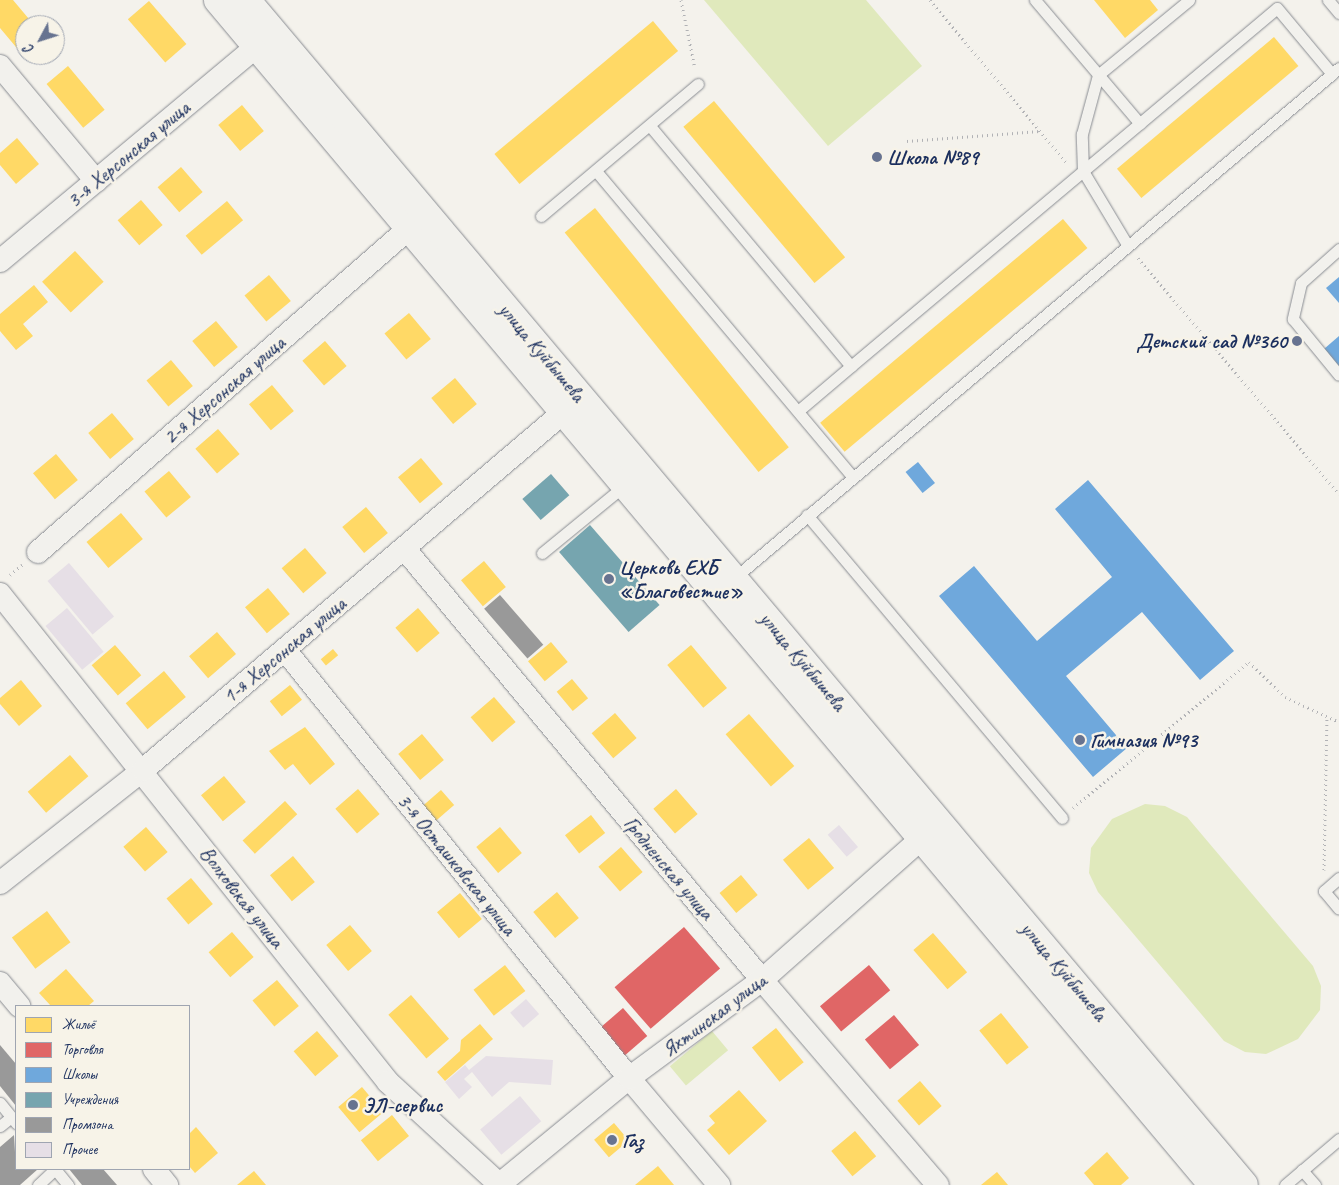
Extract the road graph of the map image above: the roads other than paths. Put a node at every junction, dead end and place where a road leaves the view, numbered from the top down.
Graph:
1 (218, 0) edge
2 (246, 0) edge
3 (1035, 0) edge
4 (1189, 0) edge
5 (1328, 0) edge
6 (1339, 13) edge
7 (265, 40) junction
8 (0, 66) edge
9 (1336, 71) edge
10 (1098, 75) junction
11 (698, 84) road end
12 (1140, 124) junction
13 (650, 126) junction
14 (596, 171) junction
15 (1080, 173) junction
16 (96, 181) junction
17 (541, 216) dead end
18 (418, 222) junction
19 (1128, 246) junction
20 (1339, 248) edge
21 (0, 261) edge
22 (852, 366) junction
23 (1339, 374) edge
24 (572, 405) junction
25 (798, 411) junction
26 (853, 477) junction
27 (625, 485) junction
28 (807, 515) junction
29 (404, 548) junction
30 (38, 552) road end
31 (542, 553) dead end
32 (4, 585) edge
33 (724, 586) junction
34 (285, 650) junction
35 (143, 770) junction
36 (1062, 818) road end
37 (930, 830) junction
38 (1339, 878) edge
39 (0, 883) edge
40 (1339, 909) edge
41 (762, 980) junction
42 (0, 983) edge
43 (19, 1005) edge
44 (629, 1078) junction
45 (0, 1103) edge
46 (14, 1120) edge
47 (0, 1126) edge
48 (1339, 1139) edge
49 (54, 1170) edge
50 (56, 1170) edge
51 (155, 1170) edge
52 (1302, 1170) junction
53 (38, 1185) edge
54 (68, 1185) edge
55 (167, 1185) edge
56 (500, 1185) edge
57 (720, 1185) edge
58 (938, 1185) edge
59 (1214, 1185) edge
60 (1244, 1185) edge
61 (1285, 1185) edge
62 (1314, 1185) edge

1 - 7 main road, улица Куйбышева
2 - 7 main road, улица Куйбышева
3 - 10 lane
4 - 10 lane
5 - 6 lane
7 - 16 street, 3-я Херсонская улица
7 - 18 main road, улица Куйбышева
8 - 16 street
9 - 12 lane
9 - 19 lane
10 - 12 lane
10 - 15 lane
11 - 13 lane
12 - 15 lane
13 - 14 lane
13 - 22 lane
14 - 17 lane
14 - 25 lane
15 - 19 lane
15 - 22 lane
16 - 21 street, 3-я Херсонская улица
18 - 24 main road, улица Куйбышева
18 - 30 street, 2-я Херсонская улица
19 - 26 lane
20 - 23 lane
22 - 25 lane
24 - 27 main road, улица Куйбышева
24 - 29 street, 1-я Херсонская улица
24 - 33 main road, улица Куйбышева
25 - 26 lane
26 - 28 lane
27 - 31 lane
27 - 33 main road, улица Куйбышева
28 - 33 lane
28 - 36 lane
29 - 34 street, 1-я Херсонская улица
29 - 41 street, Гродненская улица
32 - 35 street, Волховская улица
33 - 37 main road, улица Куйбышева
34 - 35 street, 1-я Херсонская улица
34 - 44 street, 3-я Осташковская улица
35 - 39 street, 1-я Херсонская улица
35 - 56 street, Волховская улица
37 - 41 street, Яхтинская улица
37 - 59 main road, улица Куйбышева
37 - 60 main road, улица Куйбышева
38 - 40 lane
41 - 44 street, Яхтинская улица
41 - 58 street, Гродненская улица
42 - 43 street
44 - 56 street, Яхтинская улица
44 - 57 street, 3-я Осташковская улица
45 - 46 lane
46 - 47 lane
48 - 52 lane
49 - 53 lane
50 - 54 lane
51 - 55 street
52 - 61 lane
52 - 62 lane

